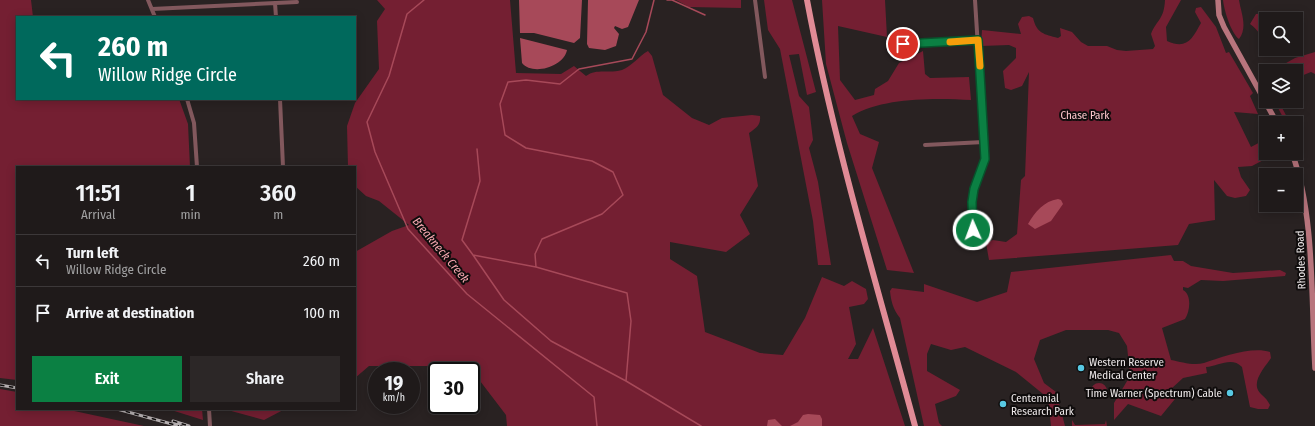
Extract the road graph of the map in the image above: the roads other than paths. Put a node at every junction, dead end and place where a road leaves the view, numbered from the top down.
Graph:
1 (148, 0) edge
2 (755, 0) edge
3 (807, 0) edge
4 (975, 0) edge
5 (1218, 0) edge
6 (297, 2) dead end
7 (275, 3) junction
8 (152, 9) junction
9 (155, 16) edge
10 (276, 16) edge
11 (978, 40) junction
12 (903, 44) dead end
13 (766, 77) dead end
14 (187, 100) edge
15 (280, 100) edge
16 (1273, 116) edge
17 (984, 142) junction
18 (925, 145) dead end
19 (1295, 160) edge
20 (197, 166) edge
21 (283, 166) edge
22 (973, 230) dead end
23 (1315, 368) edge
24 (209, 410) edge
25 (210, 426) edge
26 (915, 426) edge

1 - 8 street
2 - 13 street
3 - 26 main road
4 - 11 street
5 - 16 street
6 - 7 street
7 - 8 street
7 - 10 street
8 - 9 street
11 - 12 street
11 - 17 street
14 - 20 street
15 - 21 street
17 - 18 street
17 - 22 street
19 - 23 street, Rhodes Road
24 - 25 street

